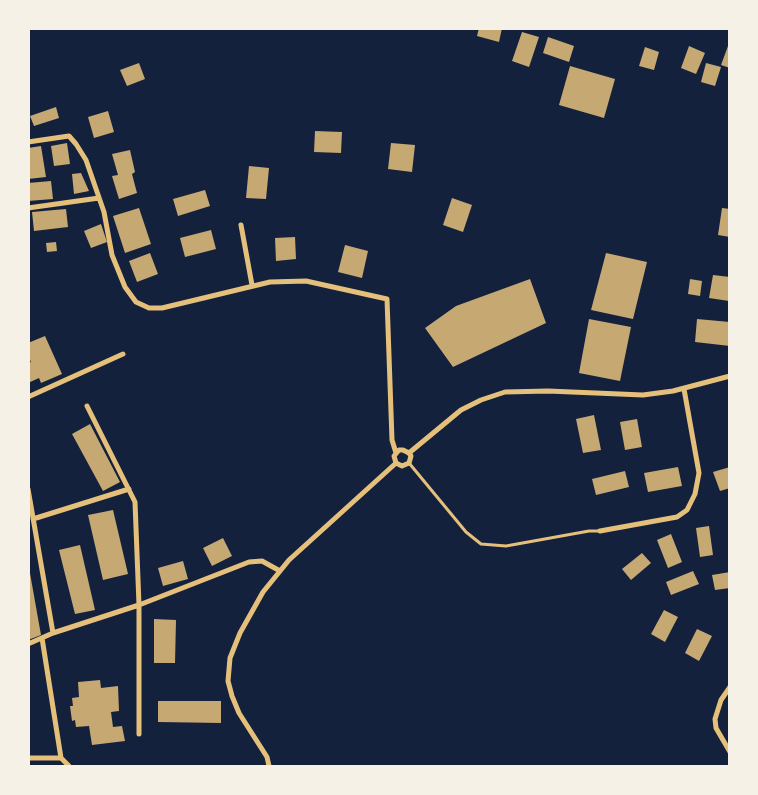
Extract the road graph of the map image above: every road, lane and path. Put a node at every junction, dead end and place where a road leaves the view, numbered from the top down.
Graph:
1 (28, 142) edge
2 (99, 198) junction
3 (28, 208) edge
4 (241, 225) dead end
5 (252, 285) junction
6 (123, 354) dead end
7 (729, 376) edge
8 (684, 389) junction
9 (28, 397) edge
10 (87, 406) dead end
11 (396, 453) junction
12 (409, 453) junction
13 (396, 463) junction
14 (409, 463) junction
15 (28, 489) edge
16 (129, 489) junction
17 (33, 519) junction
18 (600, 531) joint
19 (38, 542) junction
20 (28, 546) edge
21 (280, 571) junction
22 (139, 606) junction
23 (53, 633) junction
24 (42, 638) junction
25 (28, 644) edge
26 (729, 687) edge
27 (139, 734) dead end
28 (729, 752) edge
29 (28, 758) edge
30 (62, 758) junction
31 (69, 766) edge
32 (269, 766) edge

1 - 2 street
2 - 3 street
2 - 5 street
4 - 5 street
5 - 11 street
6 - 9 street
7 - 8 street
8 - 12 street
8 - 18 street
10 - 16 street
11 - 12 street
11 - 13 street
12 - 14 street
13 - 14 street
13 - 21 street
14 - 18 lane
15 - 17 street
16 - 17 street
16 - 22 street
17 - 19 street
19 - 20 street
19 - 23 street
21 - 22 street
21 - 32 street
22 - 23 street
22 - 27 street
23 - 24 street
24 - 25 street
24 - 30 street
26 - 28 street
29 - 30 street
30 - 31 street

